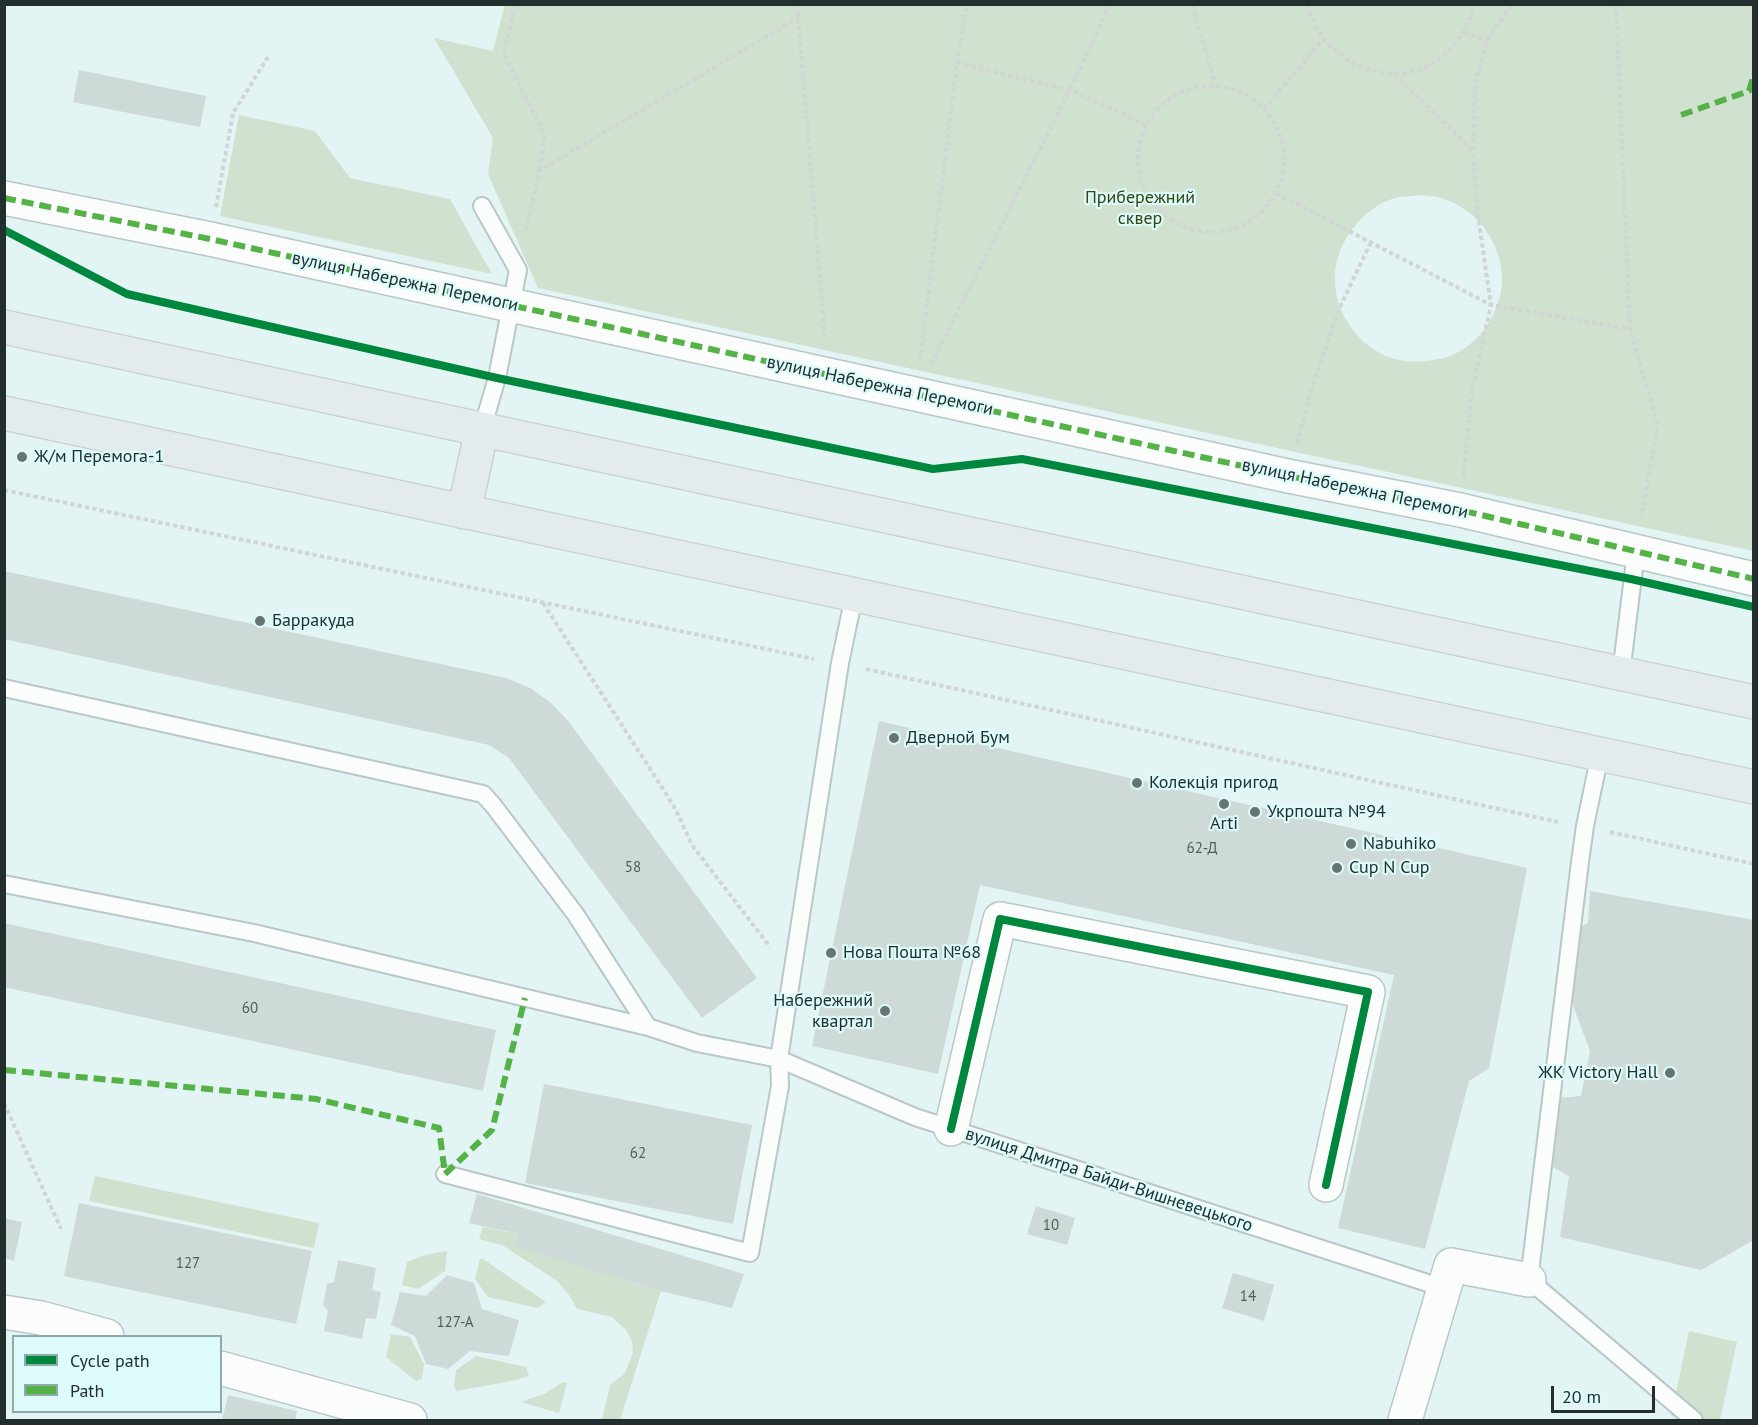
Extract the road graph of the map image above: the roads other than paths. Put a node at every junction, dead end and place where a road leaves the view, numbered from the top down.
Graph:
1 (4, 198) edge
2 (482, 206) dead end
3 (511, 305) junction
4 (4, 327) edge
5 (4, 413) edge
6 (482, 429) junction
7 (464, 512) junction
8 (1636, 552) junction
9 (1754, 579) edge
10 (854, 596) junction
11 (1621, 674) junction
12 (4, 688) edge
13 (1754, 702) edge
14 (1600, 754) junction
15 (1754, 787) edge
16 (4, 884) edge
17 (648, 1027) junction
18 (779, 1059) junction
19 (951, 1129) junction
20 (445, 1174) dead end
21 (1326, 1185) dead end
22 (1529, 1280) junction
23 (1443, 1288) junction
24 (4, 1312) edge
25 (103, 1335) edge
26 (222, 1369) edge
27 (410, 1420) edge
28 (1405, 1420) edge
29 (1694, 1420) edge

1 - 3 street, вулиця Набережна Перемоги
2 - 3 lane
3 - 6 lane
3 - 8 street, вулиця Набережна Перемоги
4 - 6 main road
5 - 7 main road
6 - 7 main road
6 - 11 main road
7 - 10 main road
8 - 9 street, вулиця Набережна Перемоги
8 - 11 lane
10 - 14 main road
10 - 18 lane
11 - 13 main road
12 - 17 lane
14 - 15 main road
14 - 22 lane
16 - 17 lane, вулиця Дмитра Байди-Вишневецького
17 - 18 lane, вулиця Дмитра Байди-Вишневецького
18 - 19 lane, вулиця Дмитра Байди-Вишневецького
18 - 20 lane
19 - 21 street
19 - 23 lane, вулиця Дмитра Байди-Вишневецького
22 - 23 street
22 - 29 lane
23 - 28 street
24 - 25 street
26 - 27 street

